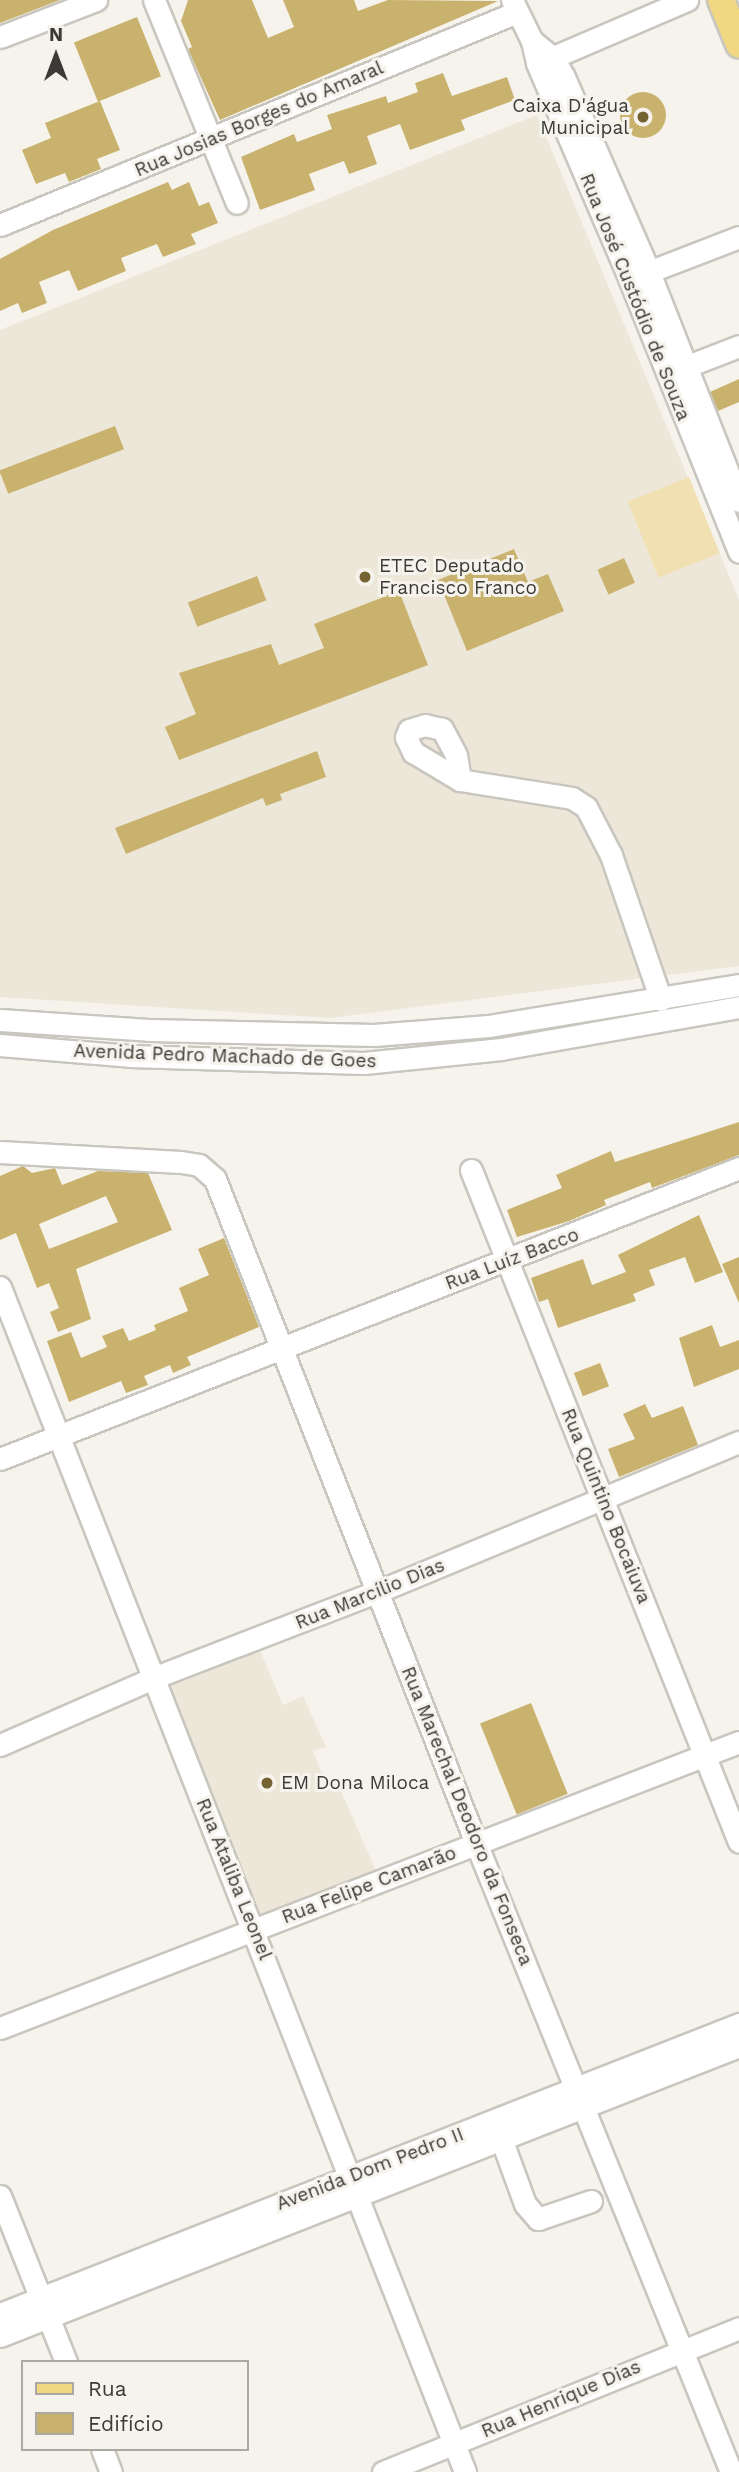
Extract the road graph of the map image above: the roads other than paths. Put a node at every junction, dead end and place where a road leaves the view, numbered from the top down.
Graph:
1 (96, 0) edge
2 (155, 0) edge
3 (687, 0) edge
4 (722, 0) edge
5 (514, 6) edge
6 (0, 37) edge
7 (739, 44) edge
8 (545, 61) junction
9 (211, 141) junction
10 (237, 203) dead end
11 (0, 225) edge
12 (739, 237) edge
13 (639, 275) junction
14 (739, 346) edge
15 (676, 370) junction
16 (734, 506) edge
17 (739, 552) edge
18 (460, 780) dead end
19 (739, 985) edge
20 (661, 1000) junction
21 (739, 1007) edge
22 (0, 1020) edge
23 (0, 1045) edge
24 (0, 1152) edge
25 (471, 1170) dead end
26 (738, 1172) edge
27 (509, 1260) junction
28 (0, 1287) edge
29 (284, 1347) junction
30 (61, 1436) junction
31 (739, 1442) edge
32 (0, 1460) edge
33 (603, 1500) junction
34 (379, 1591) junction
35 (153, 1678) junction
36 (739, 1742) edge
37 (0, 1745) edge
38 (705, 1756) junction
39 (739, 1842) edge
40 (476, 1843) junction
41 (254, 1930) junction
42 (739, 2024) edge
43 (0, 2028) edge
44 (739, 2046) edge
45 (582, 2100) junction
46 (502, 2141) junction
47 (355, 2184) junction
48 (0, 2196) edge
49 (591, 2201) dead end
50 (44, 2308) junction
51 (0, 2314) edge
52 (739, 2328) edge
53 (0, 2336) edge
54 (681, 2349) junction
55 (65, 2360) edge
56 (453, 2444) junction
57 (103, 2451) edge
58 (111, 2472) edge
59 (383, 2472) edge
60 (465, 2472) edge
61 (731, 2472) edge

1 - 6 street
2 - 9 street
3 - 8 street
4 - 7 main road
5 - 8 street, Rua José Custódio de Souza
5 - 9 street, Rua Josias Borges do Amaral
8 - 13 street, Rua José Custódio de Souza
9 - 10 street
9 - 11 street, Rua Josias Borges do Amaral
12 - 13 street
13 - 15 street, Rua José Custódio de Souza
14 - 15 street
15 - 16 street, Rua José Custódio de Souza
16 - 17 street, Rua José Custódio de Souza
18 - 20 street
19 - 20 street, Avenida Pedro Machado de Goes
20 - 22 street, Avenida Pedro Machado de Goes
21 - 23 street, Avenida Pedro Machado de Goes
24 - 29 street, Rua Marechal Deodoro da Fonseca
25 - 27 street, Rua Quintino Bocaiuva
26 - 27 street, Rua Luíz Bacco
27 - 29 street, Rua Luíz Bacco
27 - 33 street, Rua Quintino Bocaiuva
28 - 30 street, Rua Ataliba Leonel
29 - 30 street, Rua Luíz Bacco
29 - 34 street, Rua Marechal Deodoro da Fonseca
30 - 32 street, Rua Luíz Bacco
30 - 35 street, Rua Ataliba Leonel
31 - 33 street, Rua Marcílio Dias
33 - 34 street, Rua Marcílio Dias
33 - 38 street, Rua Quintino Bocaiuva
34 - 35 street, Rua Marcílio Dias
34 - 40 street, Rua Marechal Deodoro da Fonseca
35 - 37 street, Rua Marcílio Dias
35 - 41 street, Rua Ataliba Leonel
36 - 38 street, Rua Felipe Camarão
38 - 39 street, Rua Quintino Bocaiuva
38 - 40 street, Rua Felipe Camarão
40 - 41 street, Rua Felipe Camarão
40 - 45 street, Rua Marechal Deodoro da Fonseca
41 - 43 street, Rua Felipe Camarão
41 - 47 street, Rua Ataliba Leonel
42 - 45 street, Avenida Dom Pedro II
44 - 45 street, Avenida Dom Pedro II
45 - 46 street, Avenida Dom Pedro II
45 - 47 street, Avenida Dom Pedro II
45 - 54 street, Rua Marechal Deodoro da Fonseca
46 - 47 street, Avenida Dom Pedro II
46 - 49 street
47 - 50 street, Avenida Dom Pedro II
47 - 56 street, Rua Ataliba Leonel
48 - 50 street
50 - 51 street, Avenida Dom Pedro II
50 - 53 street, Avenida Dom Pedro II
50 - 55 street
52 - 54 street, Rua Henrique Dias
54 - 56 street, Rua Henrique Dias
54 - 61 street, Rua Marechal Deodoro da Fonseca
56 - 59 street, Rua Henrique Dias
56 - 60 street, Rua Ataliba Leonel
57 - 58 street

